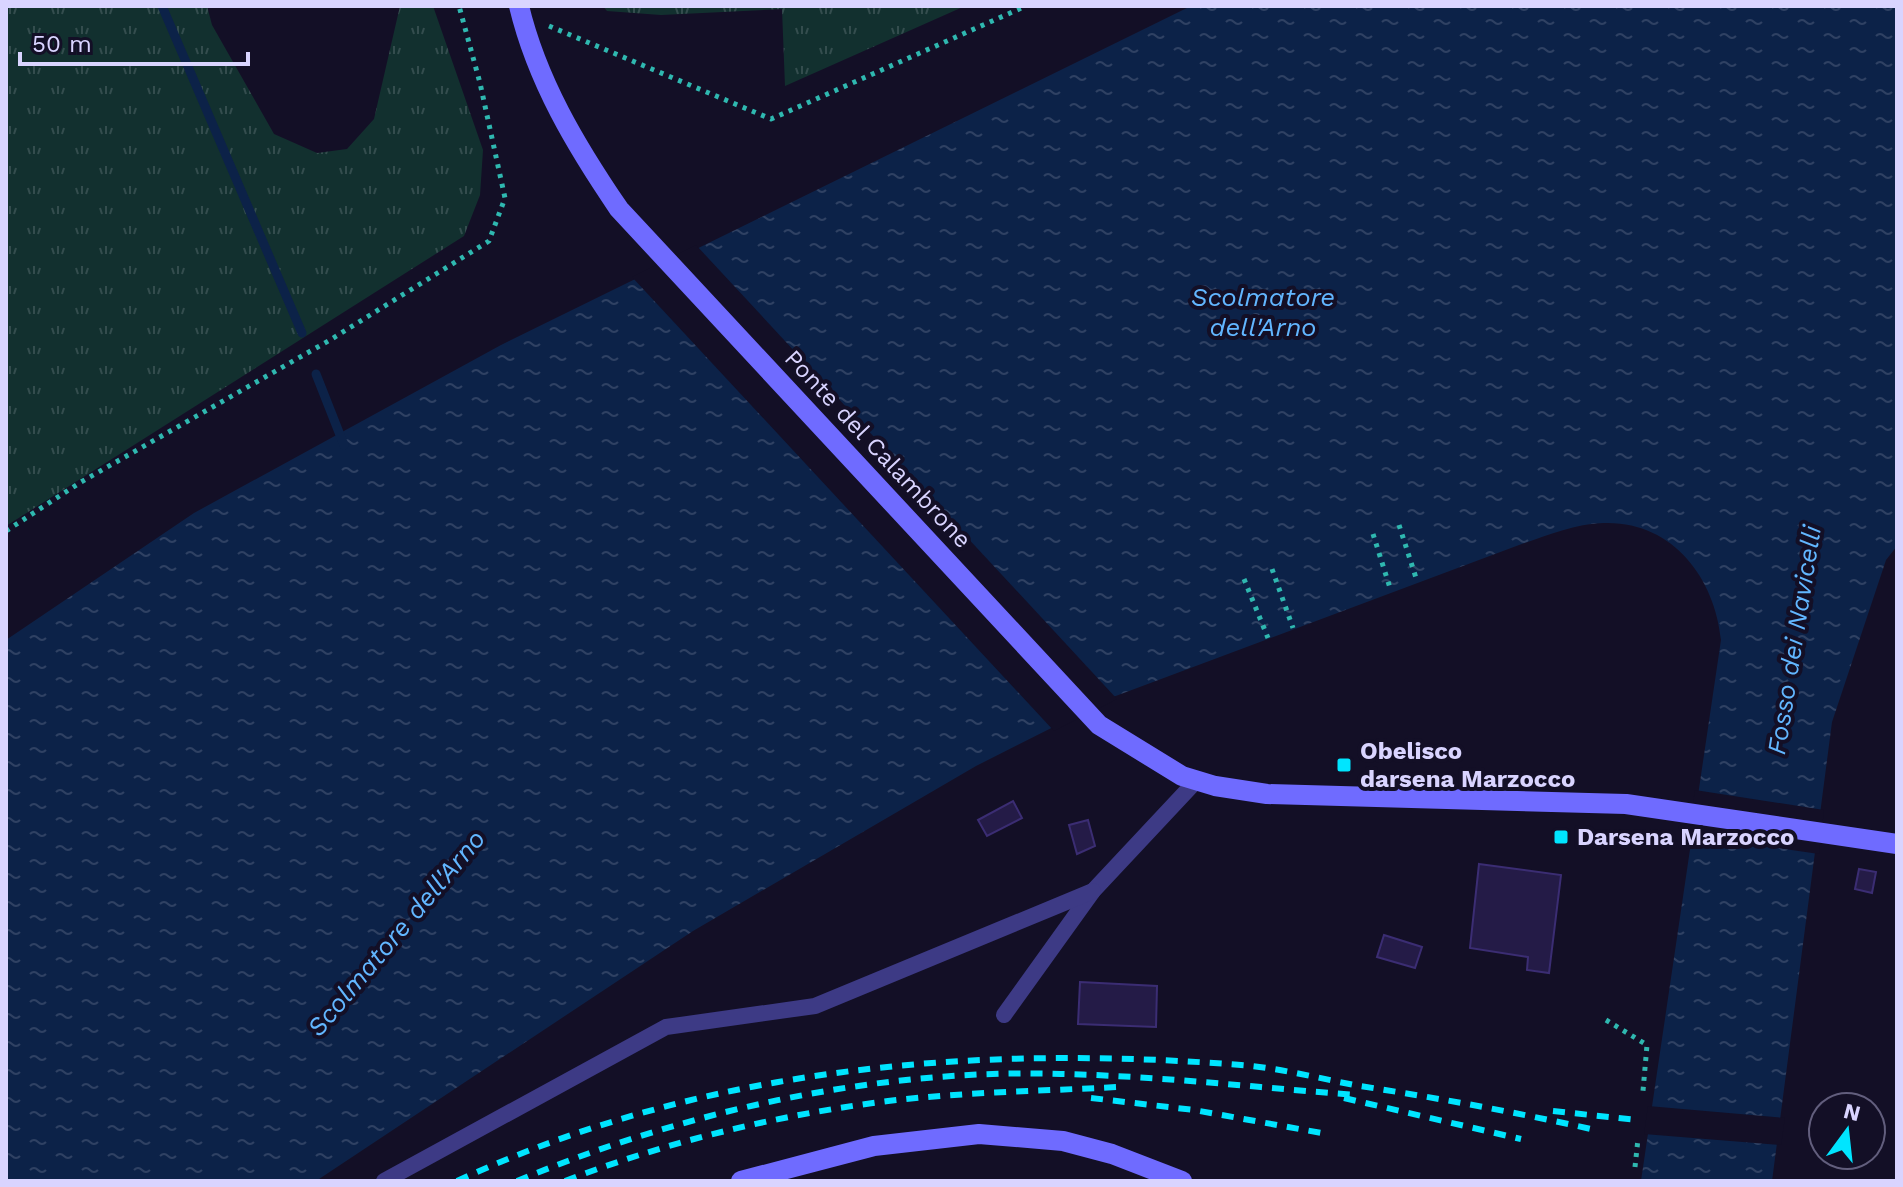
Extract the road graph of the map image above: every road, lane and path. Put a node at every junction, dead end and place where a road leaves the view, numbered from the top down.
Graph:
1 (459, 6) edge
2 (1026, 6) edge
3 (520, 10) edge
4 (1399, 525) dead end
5 (6, 531) edge
6 (1373, 534) dead end
7 (1272, 569) dead end
8 (1244, 579) dead end
9 (1417, 581) dead end
10 (1391, 591) dead end
11 (1293, 628) dead end
12 (1268, 638) dead end
13 (1196, 781) junction
14 (1887, 842) edge
15 (1093, 891) junction
16 (1004, 1015) dead end
17 (1606, 1020) dead end
18 (1643, 1091) dead end
19 (1638, 1139) dead end
20 (1635, 1167) dead end
21 (384, 1181) edge
22 (741, 1181) edge
23 (1182, 1181) edge

1 - 5 path
2 - 3 path
3 - 13 main road, Ponte del Calambrone
4 - 9 path
6 - 10 path
7 - 11 path
8 - 12 path
13 - 14 main road, Ponte del Calambrone
13 - 15 lane
15 - 16 lane
15 - 21 lane
17 - 18 path
19 - 20 path
22 - 23 main road

